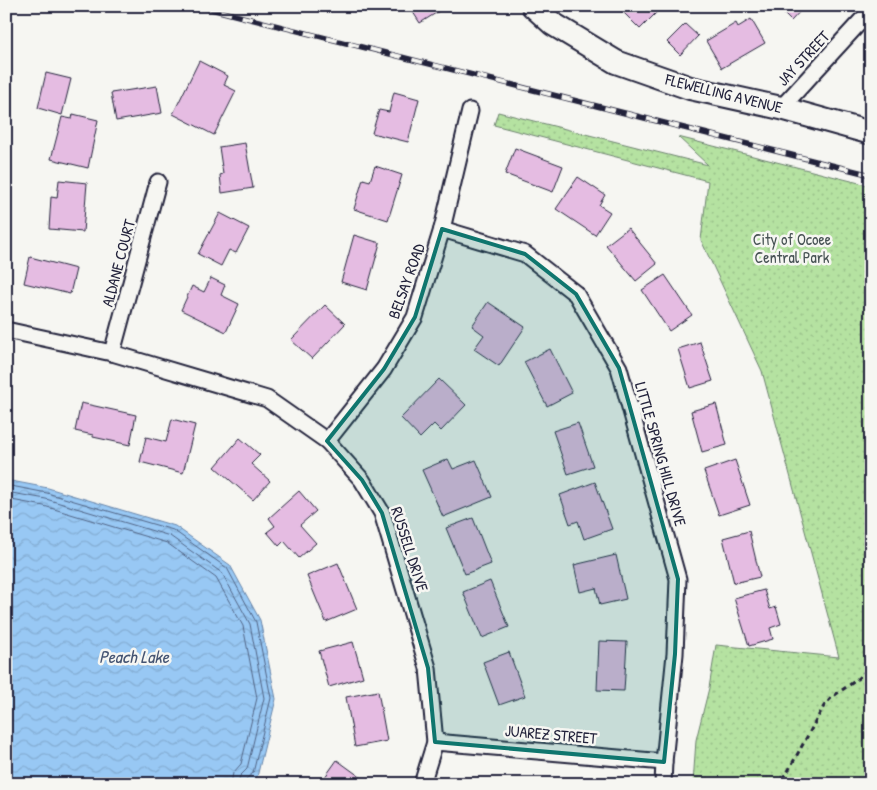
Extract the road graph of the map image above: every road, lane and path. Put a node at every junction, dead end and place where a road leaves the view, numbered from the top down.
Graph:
1 (533, 6) edge
2 (871, 10) edge
3 (781, 108) junction
4 (470, 111) dead end
5 (871, 133) edge
6 (158, 182) dead end
7 (442, 229) junction
8 (6, 330) edge
9 (112, 353) junction
10 (327, 441) junction
11 (871, 666) edge
12 (435, 742) junction
13 (664, 762) junction
14 (422, 784) edge
15 (663, 784) edge
16 (775, 784) edge

1 - 3 street, FLEWELLING AVENUE
2 - 3 street, JAY STREET
3 - 5 street, FLEWELLING AVENUE
4 - 7 street, BELSAY ROAD
6 - 9 street, ALDANE COURT
7 - 10 street, BELSAY ROAD
7 - 13 street, LITTLE SPRING HILL DRIVE
8 - 9 street, RUSSELL DRIVE
9 - 10 street, RUSSELL DRIVE
10 - 12 street, RUSSELL DRIVE
11 - 16 path
12 - 13 street, JUAREZ STREET
12 - 14 street, RUSSELL DRIVE
13 - 15 street, LITTLE SPRING HILL DRIVE

